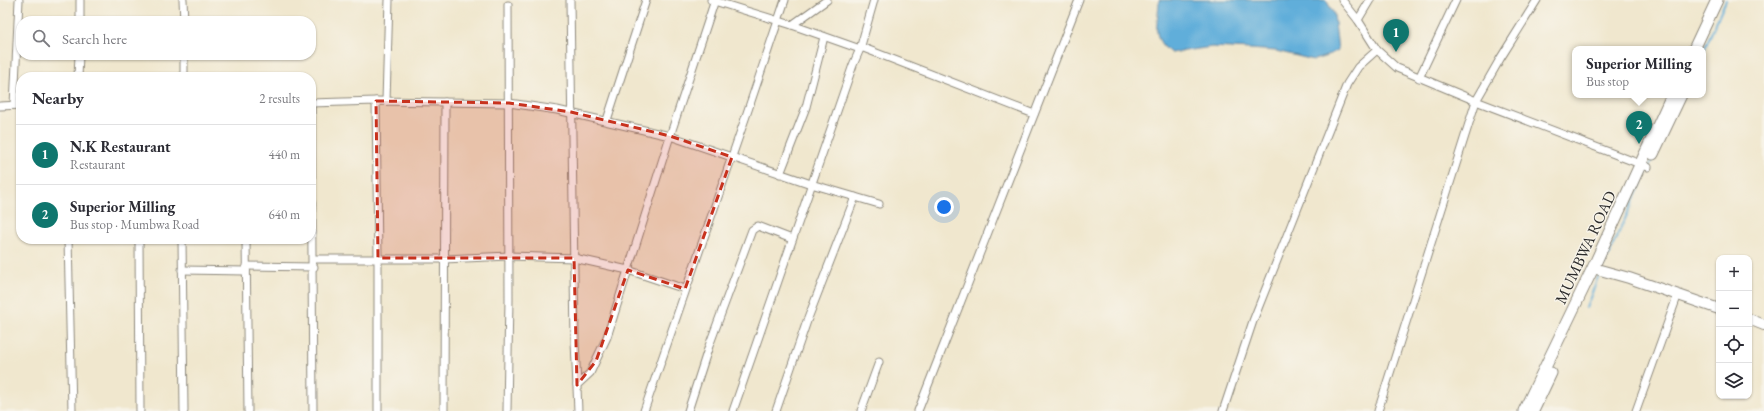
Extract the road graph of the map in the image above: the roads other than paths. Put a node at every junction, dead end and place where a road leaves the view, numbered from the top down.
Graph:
1 (19, 0) edge
2 (80, 0) edge
3 (183, 0) edge
4 (389, 0) edge
5 (570, 0) edge
6 (646, 0) edge
7 (714, 0) edge
8 (785, 0) edge
9 (827, 0) edge
10 (874, 0) edge
11 (1079, 0) edge
12 (1342, 0) edge
13 (1370, 0) edge
14 (1456, 0) edge
15 (1537, 0) edge
16 (1717, 0) edge
17 (1725, 0) edge
18 (508, 5) dead end
19 (19, 16) edge
20 (80, 16) edge
21 (184, 16) edge
22 (1358, 20) junction
23 (777, 22) junction
24 (792, 26) junction
25 (824, 37) junction
26 (1695, 46) edge
27 (1703, 46) edge
28 (861, 48) junction
29 (1377, 50) junction
30 (18, 60) edge
31 (79, 60) edge
32 (184, 60) edge
33 (18, 72) edge
34 (78, 72) edge
35 (184, 72) edge
36 (1419, 78) junction
37 (1671, 98) edge
38 (1679, 98) edge
39 (376, 101) junction
40 (386, 101) junction
41 (1476, 101) junction
42 (445, 102) junction
43 (316, 103) edge
44 (509, 103) junction
45 (16, 105) edge
46 (0, 106) edge
47 (570, 112) junction
48 (1034, 114) junction
49 (607, 120) junction
50 (670, 136) junction
51 (732, 157) junction
52 (1644, 165) junction
53 (780, 174) junction
54 (811, 184) junction
55 (855, 197) junction
56 (879, 204) dead end
57 (792, 239) junction
58 (68, 244) edge
59 (139, 244) edge
60 (182, 244) edge
61 (246, 244) edge
62 (313, 244) edge
63 (509, 256) junction
64 (378, 258) junction
65 (574, 258) junction
66 (444, 259) junction
67 (313, 263) junction
68 (246, 268) junction
69 (1596, 269) junction
70 (182, 270) junction
71 (628, 270) junction
72 (685, 289) junction
73 (1678, 294) junction
74 (1716, 307) edge
75 (1752, 320) edge
76 (1764, 324) edge
77 (879, 362) dead end
78 (577, 385) junction
79 (72, 411) edge
80 (140, 411) edge
81 (184, 411) edge
82 (248, 411) edge
83 (313, 411) edge
84 (378, 411) edge
85 (444, 411) edge
86 (507, 411) edge
87 (578, 411) edge
88 (644, 411) edge
89 (688, 411) edge
90 (733, 411) edge
91 (776, 411) edge
92 (861, 411) edge
93 (918, 411) edge
94 (1223, 411) edge
95 (1378, 411) edge
96 (1524, 411) edge
97 (1533, 411) edge
98 (1636, 411) edge

1 - 19 street
2 - 20 street
3 - 21 street
4 - 40 street
5 - 47 street
6 - 49 street
7 - 23 street
7 - 50 street
8 - 23 street
9 - 24 street
10 - 28 street
11 - 48 street
12 - 22 street
13 - 22 street
14 - 36 street
15 - 41 street
16 - 26 main road
17 - 27 main road
18 - 44 street
22 - 29 street
23 - 24 street
23 - 51 street
24 - 25 street
25 - 28 street
25 - 53 street
28 - 48 street
28 - 54 street
29 - 36 street
29 - 94 street
30 - 33 street
31 - 34 street
32 - 35 street
36 - 41 street
37 - 52 main road, MUMBWA ROAD
38 - 52 main road, MUMBWA ROAD
39 - 40 street
39 - 43 street
39 - 64 street
40 - 42 street
41 - 52 street
41 - 95 street
42 - 44 street
42 - 66 street
44 - 47 street
44 - 63 street
45 - 46 street
47 - 49 street
47 - 65 street
48 - 93 street
49 - 50 street
50 - 51 street
50 - 71 street
51 - 53 street
51 - 72 street
52 - 69 main road, MUMBWA ROAD
53 - 54 street
54 - 55 street
54 - 57 street
55 - 56 street
55 - 91 street
57 - 89 street
57 - 90 street
58 - 79 street
59 - 80 street
60 - 70 street
61 - 68 street
62 - 67 street
63 - 65 street
63 - 66 street
63 - 86 street
64 - 66 street
64 - 67 street
64 - 84 street
65 - 71 street
65 - 78 street
66 - 85 street
67 - 68 street
67 - 83 street
68 - 70 street
68 - 82 street
69 - 73 street
69 - 96 main road, MUMBWA ROAD
69 - 97 main road, MUMBWA ROAD
70 - 81 street
71 - 72 street
71 - 78 street
72 - 88 street
73 - 74 street
73 - 98 street
75 - 76 street
77 - 92 street
78 - 87 street

